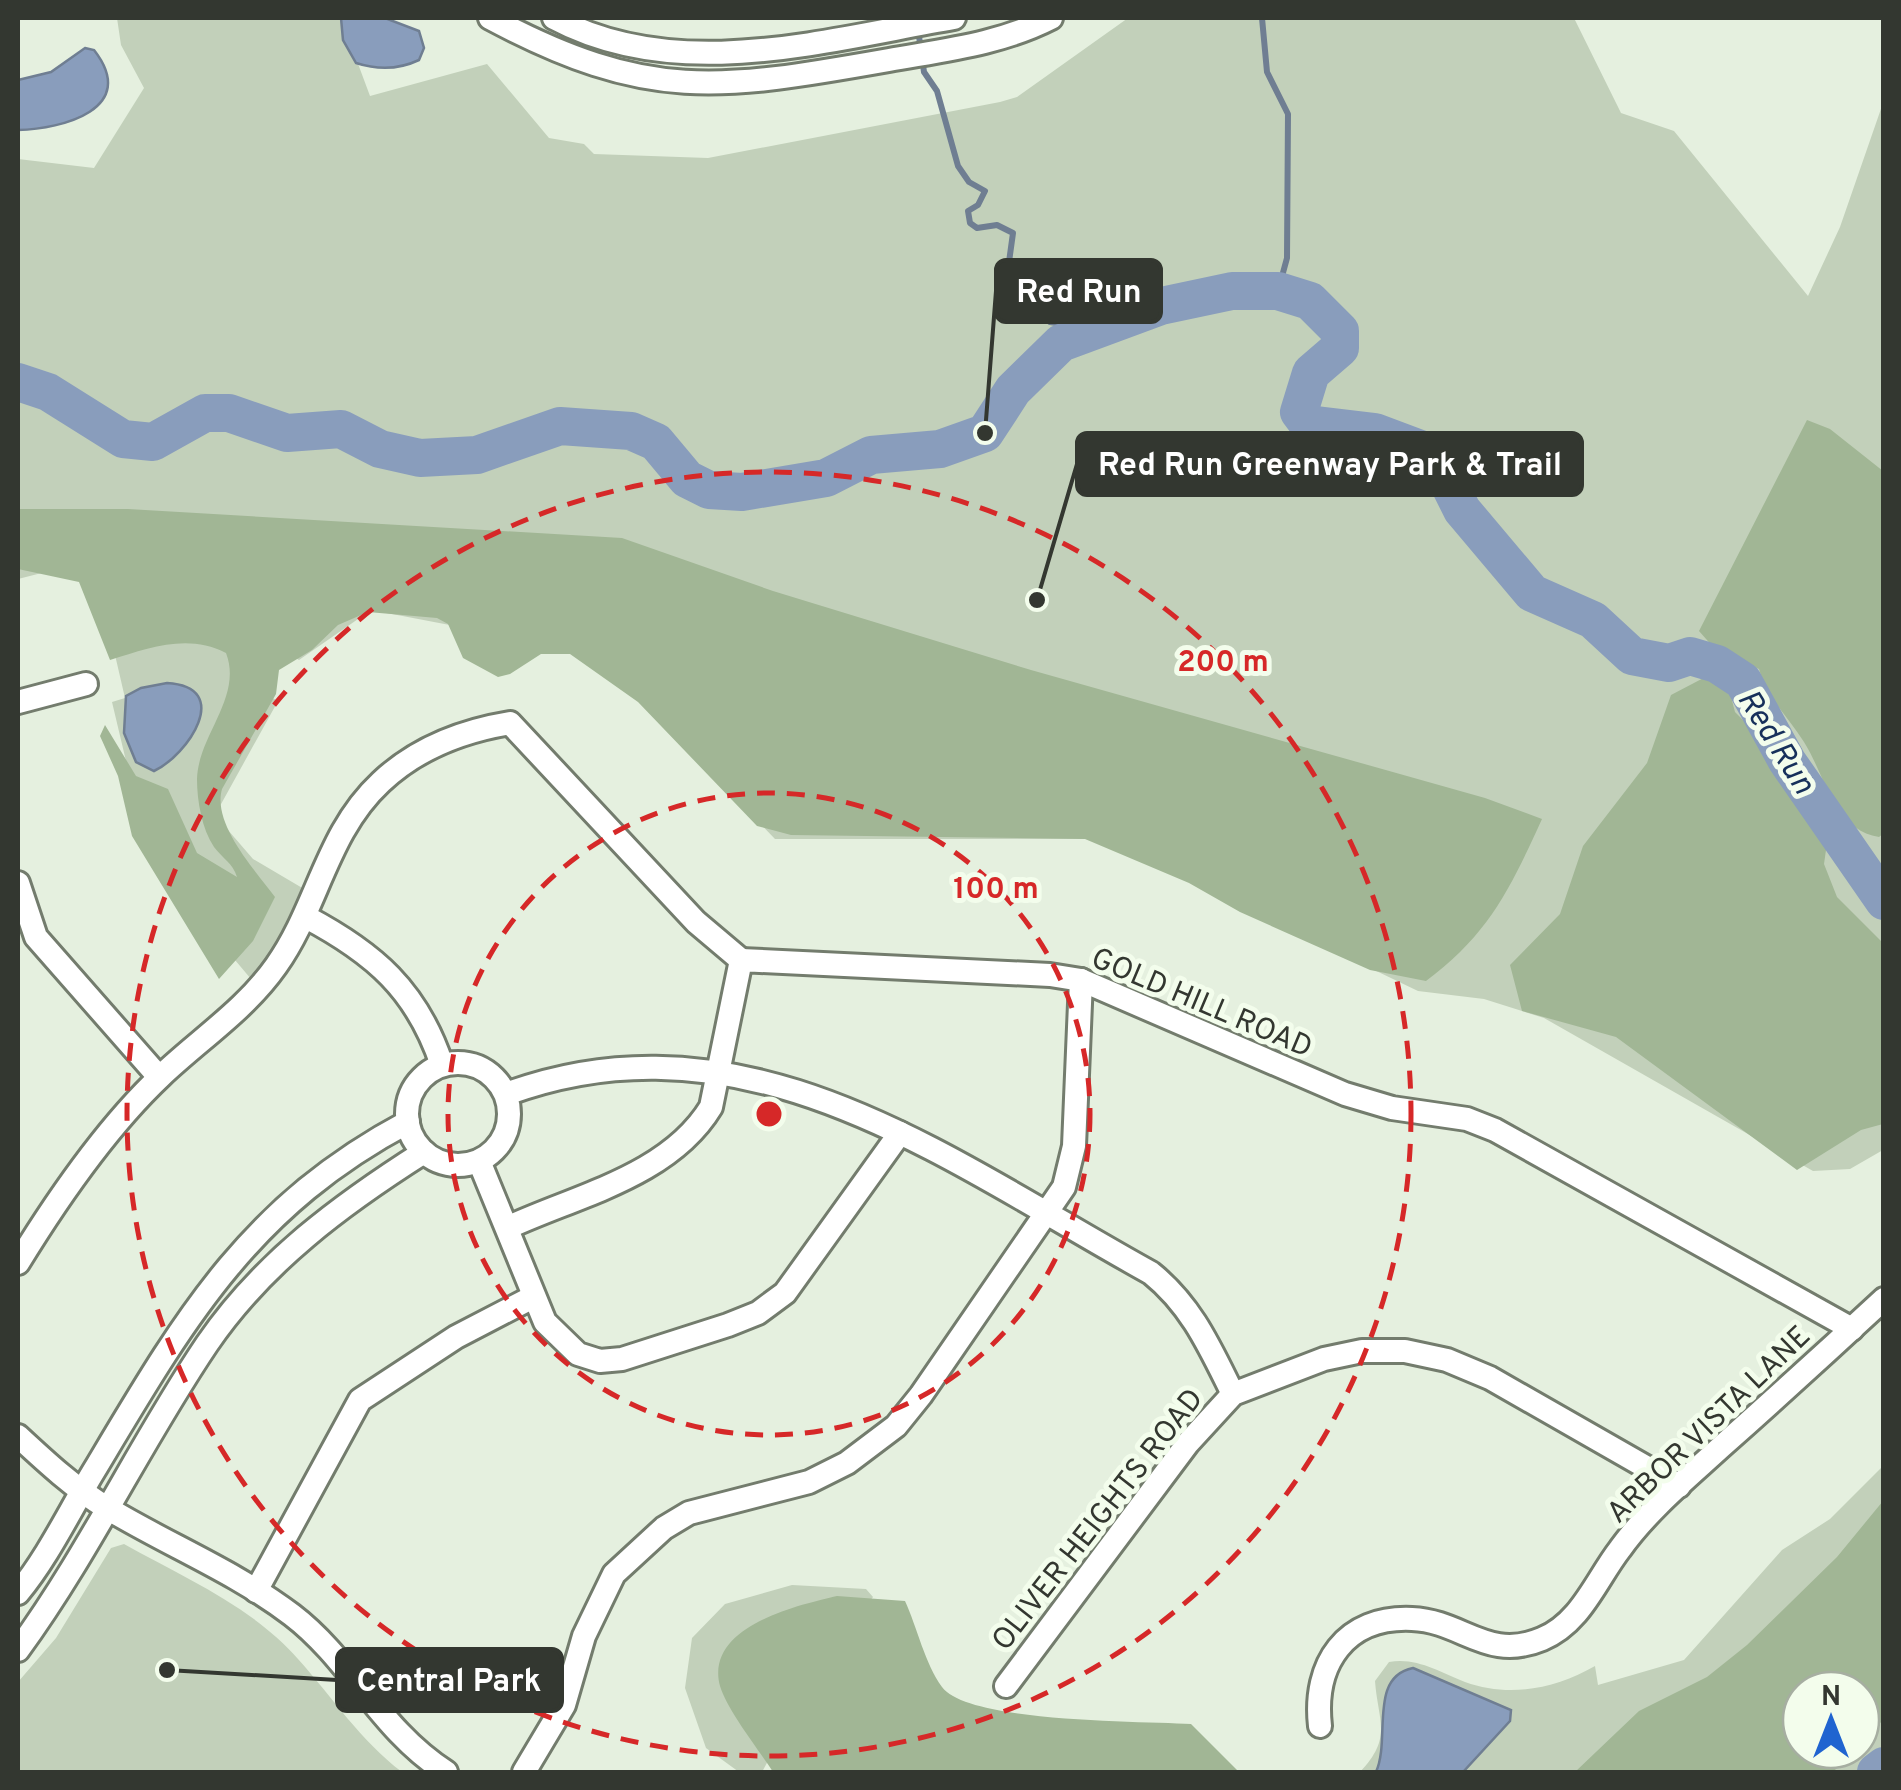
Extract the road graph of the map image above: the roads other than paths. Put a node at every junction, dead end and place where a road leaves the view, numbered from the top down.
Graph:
1 (490, 18) edge
2 (554, 18) edge
3 (954, 18) edge
4 (1050, 18) edge
5 (86, 684) dead end
6 (18, 702) edge
7 (18, 883) edge
8 (306, 917) junction
9 (27, 939) edge
10 (741, 960) junction
11 (1081, 980) junction
12 (442, 1065) junction
13 (718, 1070) junction
14 (160, 1077) junction
15 (506, 1094) junction
16 (408, 1122) junction
17 (900, 1133) junction
18 (424, 1152) junction
19 (479, 1161) junction
20 (1046, 1215) junction
21 (509, 1228) junction
22 (18, 1263) edge
23 (533, 1296) junction
24 (1884, 1299) edge
25 (1852, 1329) junction
26 (1234, 1394) junction
27 (18, 1436) edge
28 (1679, 1486) junction
29 (82, 1491) junction
30 (109, 1510) junction
31 (256, 1591) junction
32 (18, 1593) edge
33 (18, 1650) edge
34 (1006, 1686) dead end
35 (1320, 1726) dead end
36 (446, 1772) edge
37 (524, 1772) edge

1 - 4 street
2 - 3 street
5 - 6 street
7 - 9 street
8 - 10 street
8 - 12 street
8 - 14 street
9 - 14 street
10 - 11 street, GOLD HILL ROAD
10 - 13 street
11 - 20 street
11 - 25 street, GOLD HILL ROAD
12 - 15 street
12 - 16 street
13 - 15 street
13 - 17 street
13 - 21 street
14 - 22 street
15 - 19 street
16 - 18 street
16 - 29 street
17 - 20 street
17 - 23 street
18 - 19 street
18 - 30 street
19 - 21 street
20 - 26 street
20 - 37 street
21 - 23 street
23 - 31 street
24 - 25 street, ARBOR VISTA LANE
25 - 28 street, ARBOR VISTA LANE
26 - 28 street, OLIVER HEIGHTS ROAD
26 - 34 street, OLIVER HEIGHTS ROAD
27 - 29 street
28 - 35 street, ARBOR VISTA LANE
29 - 30 street
29 - 32 street
30 - 31 street
30 - 33 street
31 - 36 street

